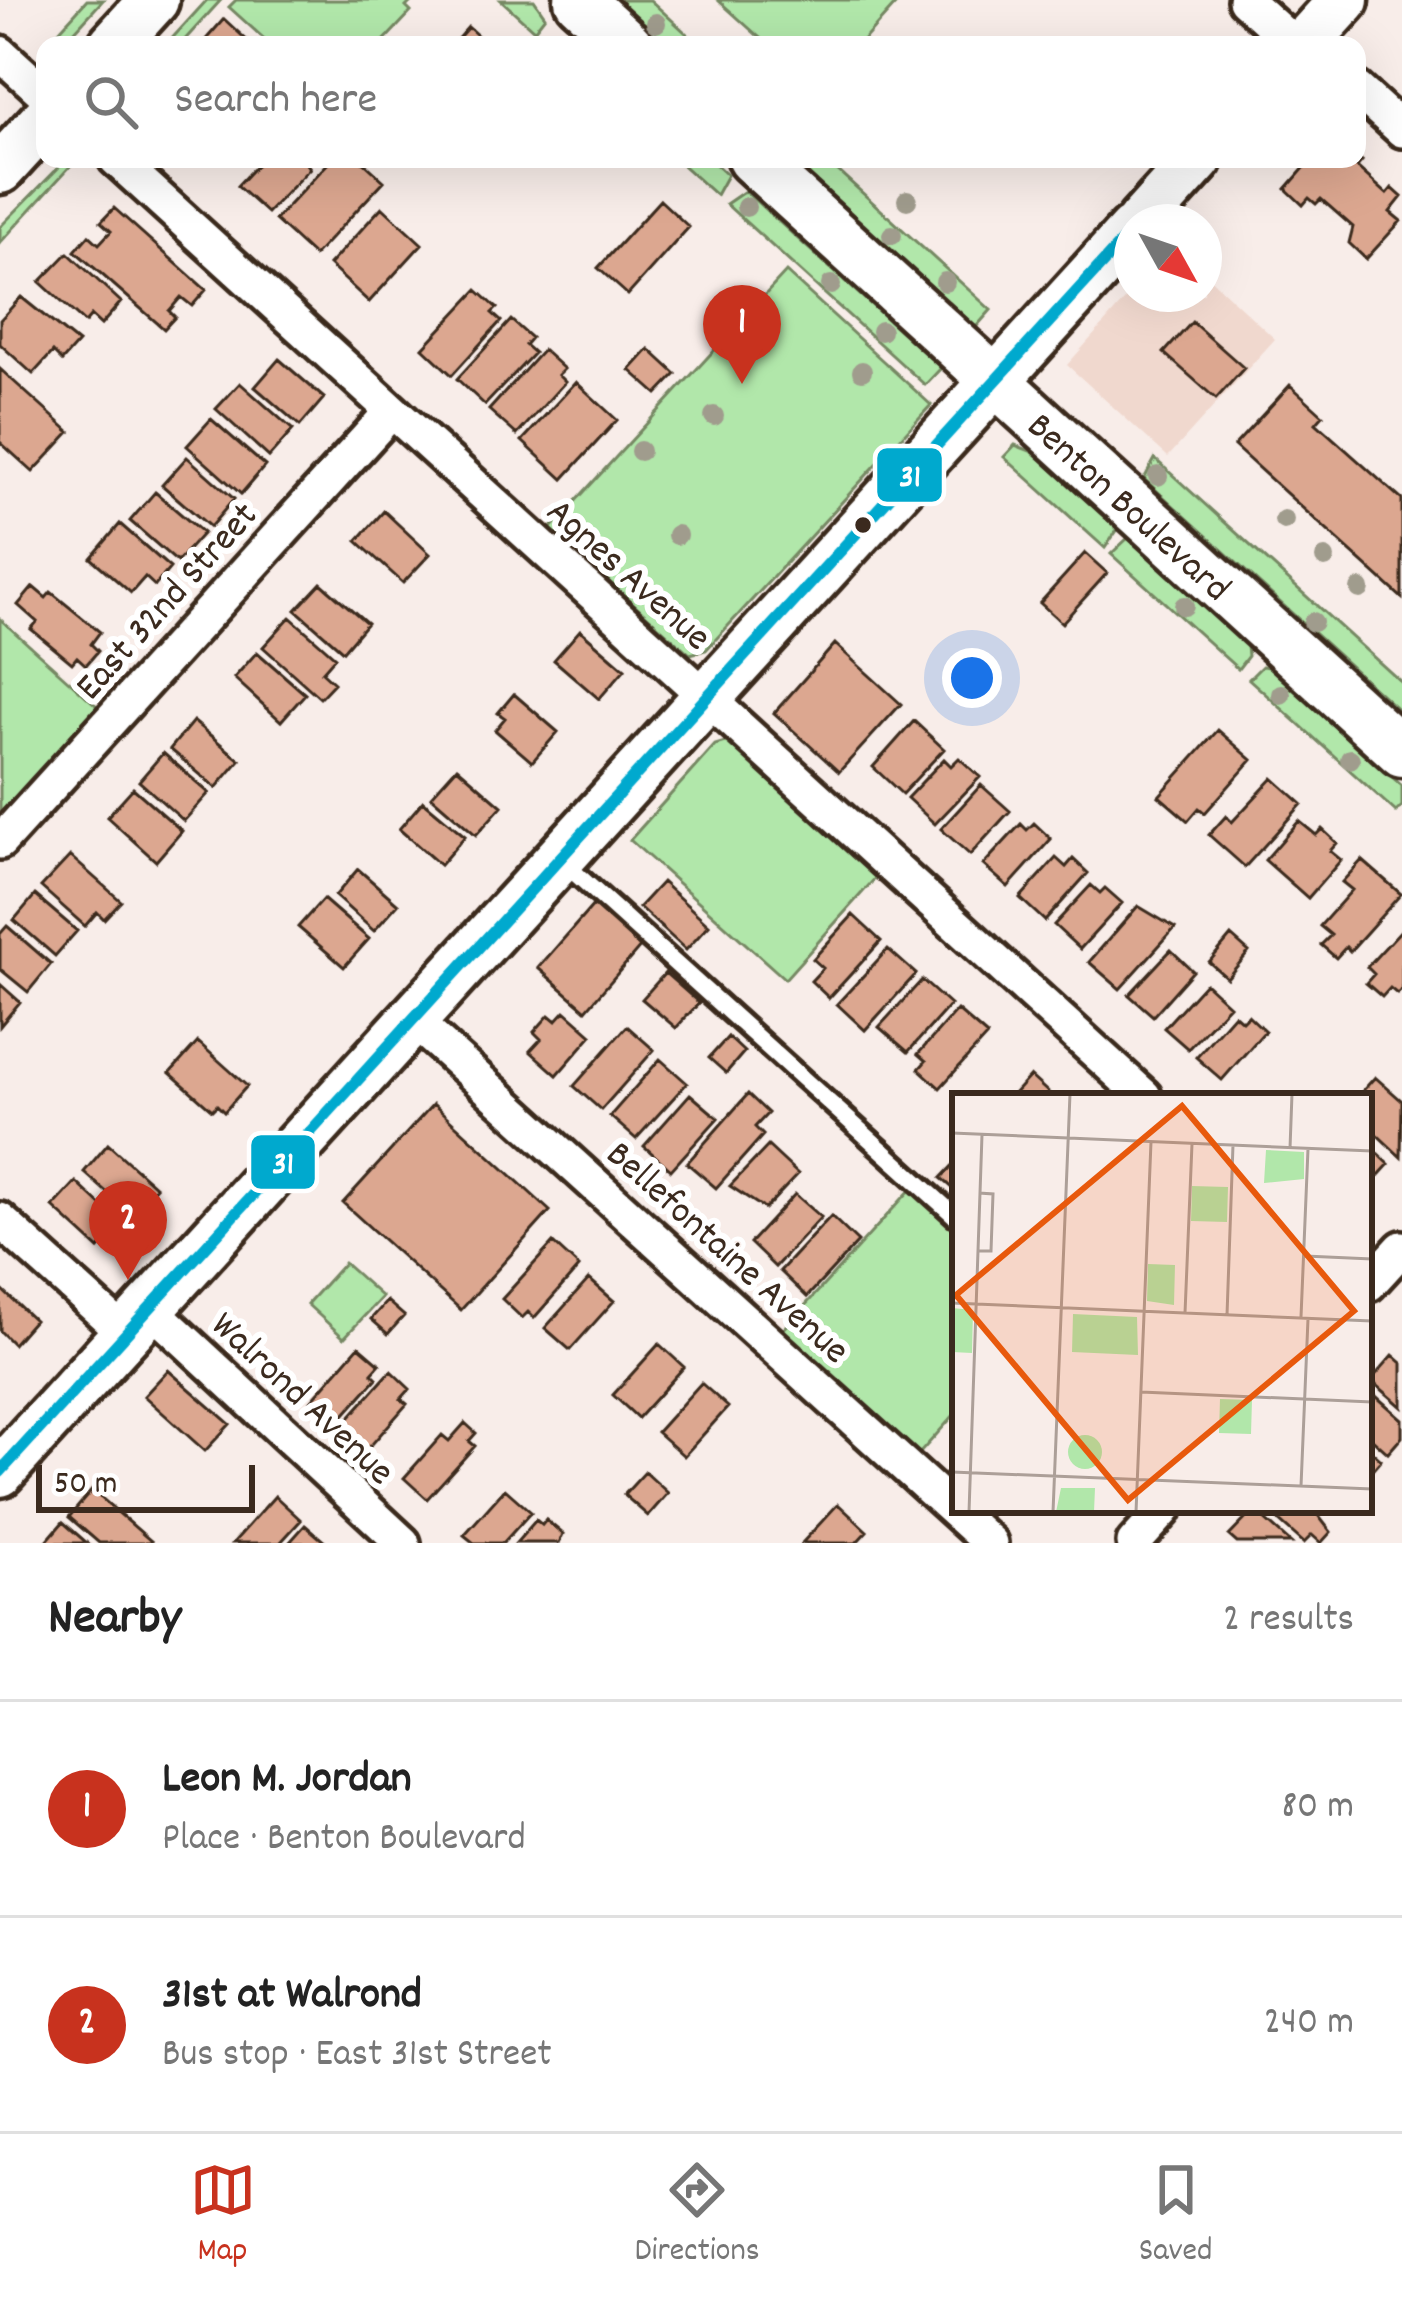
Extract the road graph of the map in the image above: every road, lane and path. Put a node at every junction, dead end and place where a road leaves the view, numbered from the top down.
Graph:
1 (154, 0) edge
2 (579, 0) edge
3 (1245, 0) edge
4 (1344, 0) edge
5 (121, 36) edge
6 (618, 36) edge
7 (1288, 36) edge
8 (1308, 36) edge
9 (0, 53) edge
10 (36, 86) edge
11 (1366, 97) edge
12 (36, 130) edge
13 (1402, 130) edge
14 (126, 168) edge
15 (762, 168) edge
16 (1190, 168) edge
17 (0, 169) edge
18 (1157, 204) edge
19 (1114, 251) edge
20 (994, 382) junction
21 (390, 413) junction
22 (708, 696) junction
23 (1402, 752) edge
24 (0, 842) edge
25 (559, 858) junction
26 (412, 1018) junction
27 (1141, 1093) edge
28 (952, 1213) edge
29 (0, 1220) edge
30 (1402, 1248) edge
31 (1372, 1281) edge
32 (139, 1322) junction
33 (0, 1472) edge
34 (952, 1508) edge
35 (957, 1513) edge
36 (1161, 1513) edge
37 (388, 1538) edge
38 (990, 1543) edge
39 (1134, 1543) edge

1 - 5 main road
2 - 6 main road
3 - 7 street
4 - 8 main road
9 - 10 street
11 - 13 street
12 - 17 main road
14 - 21 street, Agnes Avenue
15 - 20 main road, Benton Boulevard
16 - 18 main road
19 - 20 main road
20 - 22 main road
20 - 23 main road, Benton Boulevard
21 - 22 street, Agnes Avenue
21 - 24 street, East 32nd Street
22 - 25 main road
22 - 27 street, Agnes Avenue
25 - 26 main road
25 - 28 lane
26 - 32 main road
26 - 34 street, Bellefontaine Avenue
29 - 32 street, Walrond Avenue
30 - 31 street
32 - 33 main road
32 - 37 street, Walrond Avenue
35 - 38 street, Bellefontaine Avenue
36 - 39 street

